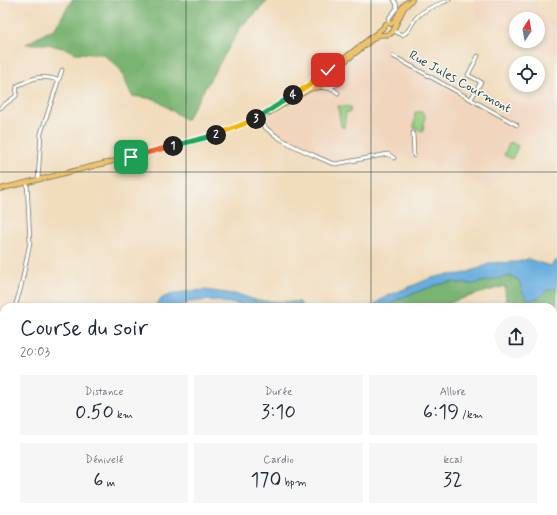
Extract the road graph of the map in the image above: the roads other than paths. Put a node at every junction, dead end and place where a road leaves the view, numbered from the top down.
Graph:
1 (394, 0) edge
2 (409, 0) edge
3 (412, 0) edge
4 (449, 0) edge
5 (389, 23) junction
6 (382, 28) junction
7 (394, 30) junction
8 (384, 34) junction
9 (393, 56) dead end
10 (478, 56) dead end
11 (62, 70) dead end
12 (321, 75) junction
13 (58, 80) junction
14 (325, 80) junction
15 (312, 82) junction
16 (339, 84) dead end
17 (317, 87) junction
18 (338, 92) dead end
19 (471, 100) junction
20 (0, 108) edge
21 (256, 118) junction
22 (517, 124) dead end
23 (413, 133) dead end
24 (414, 156) dead end
25 (394, 158) dead end
26 (38, 180) junction
27 (27, 182) junction
28 (0, 189) edge
29 (16, 303) edge

1 - 5 street
2 - 5 main road
3 - 7 main road
4 - 7 street
5 - 6 main road
5 - 7 main road
6 - 8 main road
6 - 12 main road
7 - 8 main road
8 - 14 main road
9 - 19 street, Rue Jules Courmont
10 - 19 street
11 - 13 street
12 - 14 main road
12 - 15 main road
13 - 20 street
13 - 26 street
14 - 16 street
14 - 17 main road
15 - 17 main road
15 - 21 main road
17 - 18 street
17 - 21 main road
19 - 22 street, Rue Jules Courmont
21 - 25 street
21 - 26 main road
23 - 24 street
26 - 27 main road
27 - 28 main road
27 - 29 street

